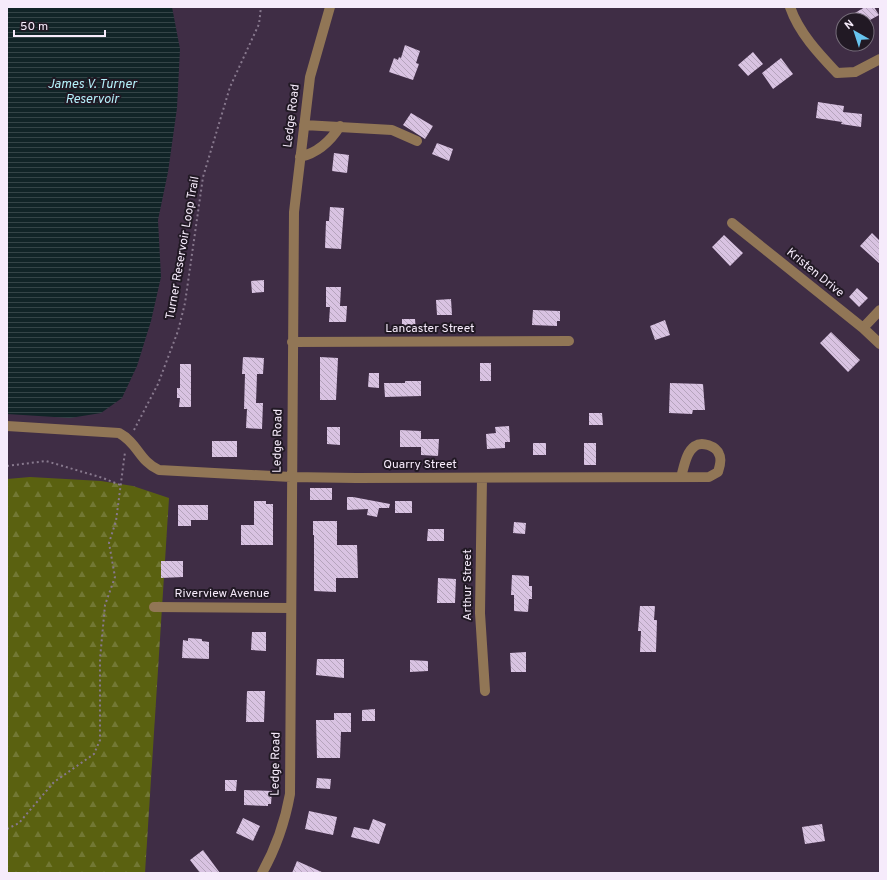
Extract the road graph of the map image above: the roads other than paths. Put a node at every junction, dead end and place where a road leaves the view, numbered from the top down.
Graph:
1 (330, 7) edge
2 (790, 7) edge
3 (880, 58) edge
4 (304, 125) junction
5 (340, 126) junction
6 (417, 141) dead end
7 (300, 157) junction
8 (732, 223) dead end
9 (880, 310) edge
10 (863, 328) junction
11 (569, 341) dead end
12 (292, 342) junction
13 (880, 344) edge
14 (7, 426) edge
15 (291, 477) junction
16 (681, 477) dead end
17 (482, 478) junction
18 (154, 607) dead end
19 (291, 608) junction
20 (485, 692) dead end
21 (262, 873) edge

1 - 4 street, Ledge Road
2 - 3 street
4 - 5 street
4 - 7 street, Ledge Road
5 - 6 street
5 - 7 street
7 - 12 street, Ledge Road
8 - 10 street, Kristen Drive
9 - 10 street
10 - 13 street, Kristen Drive
11 - 12 street, Lancaster Street
12 - 15 street, Ledge Road
14 - 15 street, Quarry Street
15 - 17 street, Quarry Street
15 - 19 street, Ledge Road
16 - 17 street, Quarry Street
17 - 20 street, Arthur Street
18 - 19 street, Riverview Avenue
19 - 21 street, Ledge Road

